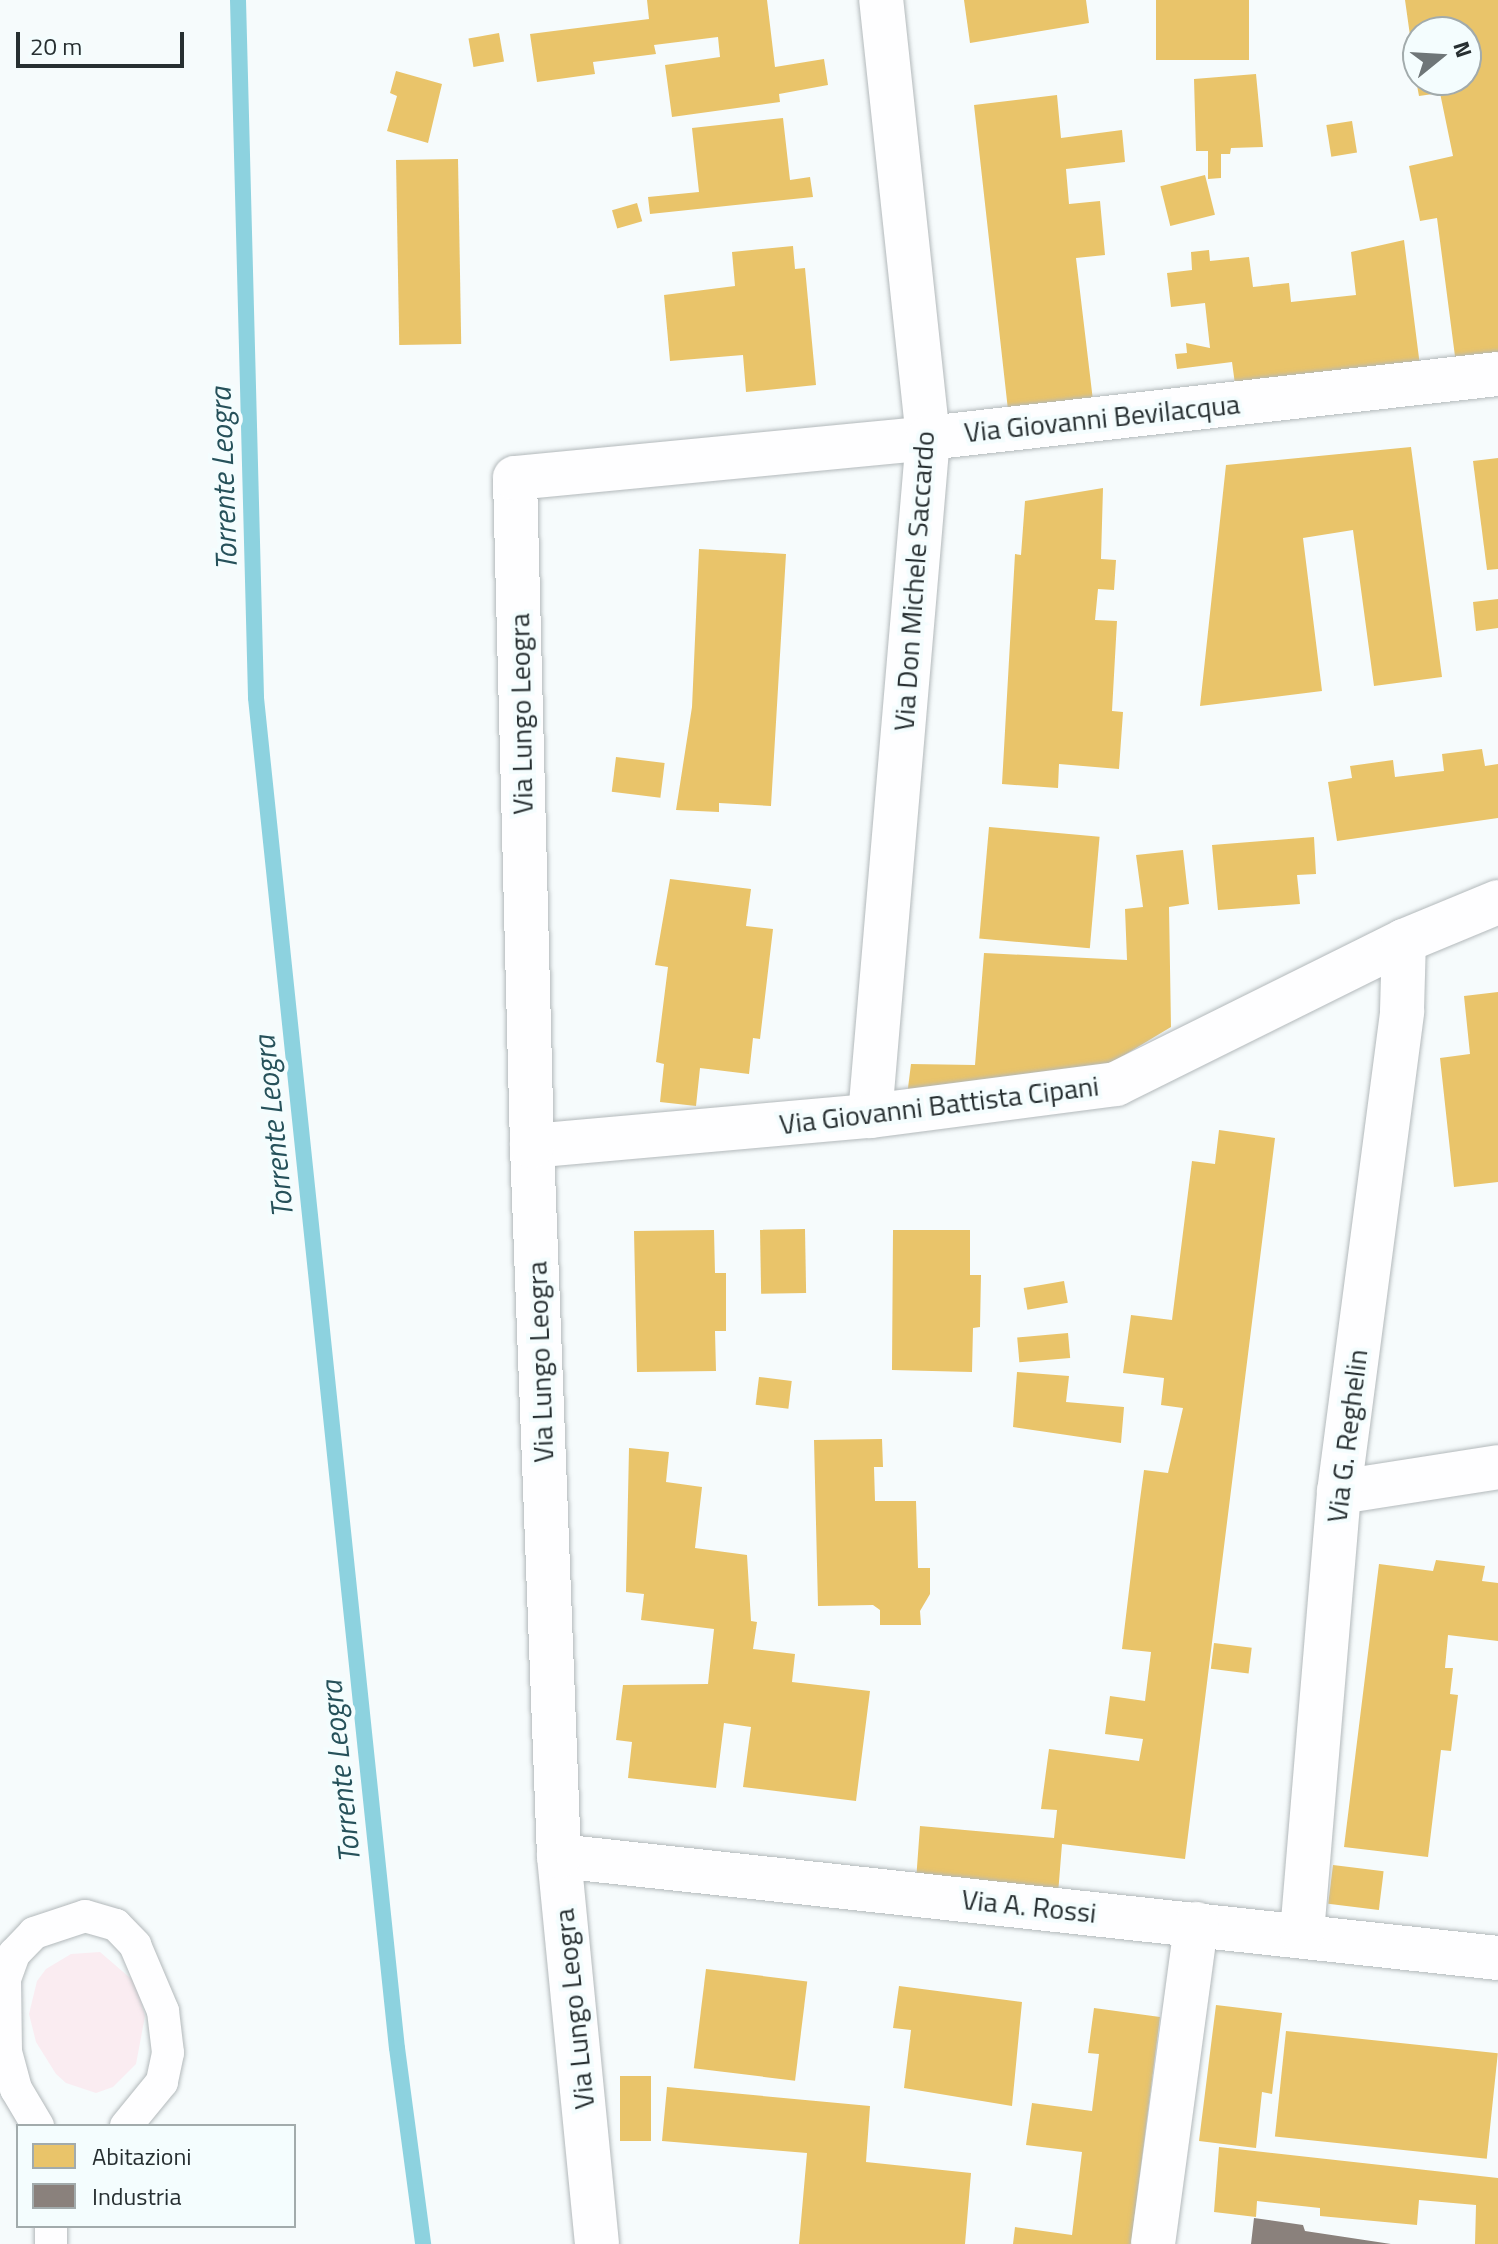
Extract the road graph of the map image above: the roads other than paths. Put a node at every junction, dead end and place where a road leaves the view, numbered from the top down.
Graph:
1 (881, 0) edge
2 (1498, 374) edge
3 (928, 438) junction
4 (515, 478) joint
5 (1498, 902) edge
6 (1404, 941) junction
7 (870, 1116) junction
8 (532, 1146) junction
9 (1498, 1467) edge
10 (1339, 1492) junction
11 (559, 1856) junction
12 (1196, 1924) junction
13 (1302, 1933) junction
14 (1498, 1958) edge
15 (37, 2124) edge
16 (128, 2124) edge
17 (597, 2244) edge
18 (1153, 2244) edge

1 - 3 street, Via Don Michele Saccardo
2 - 3 street, Via Giovanni Bevilacqua
3 - 4 street, Via Giovanni Bevilacqua
3 - 7 street, Via Don Michele Saccardo
4 - 8 street, Via Lungo Leogra
5 - 6 street, Via Giovanni Battista Cipani
6 - 7 street, Via Giovanni Battista Cipani
6 - 10 street, Via G. Reghelin
7 - 8 street, Via Giovanni Battista Cipani
8 - 11 street, Via Lungo Leogra
9 - 10 street
10 - 13 street, Via G. Reghelin
11 - 12 street, Via A. Rossi
11 - 17 street, Via Lungo Leogra
12 - 13 street, Via A. Rossi
12 - 18 street
13 - 14 street, Via A. Rossi
15 - 16 lane

